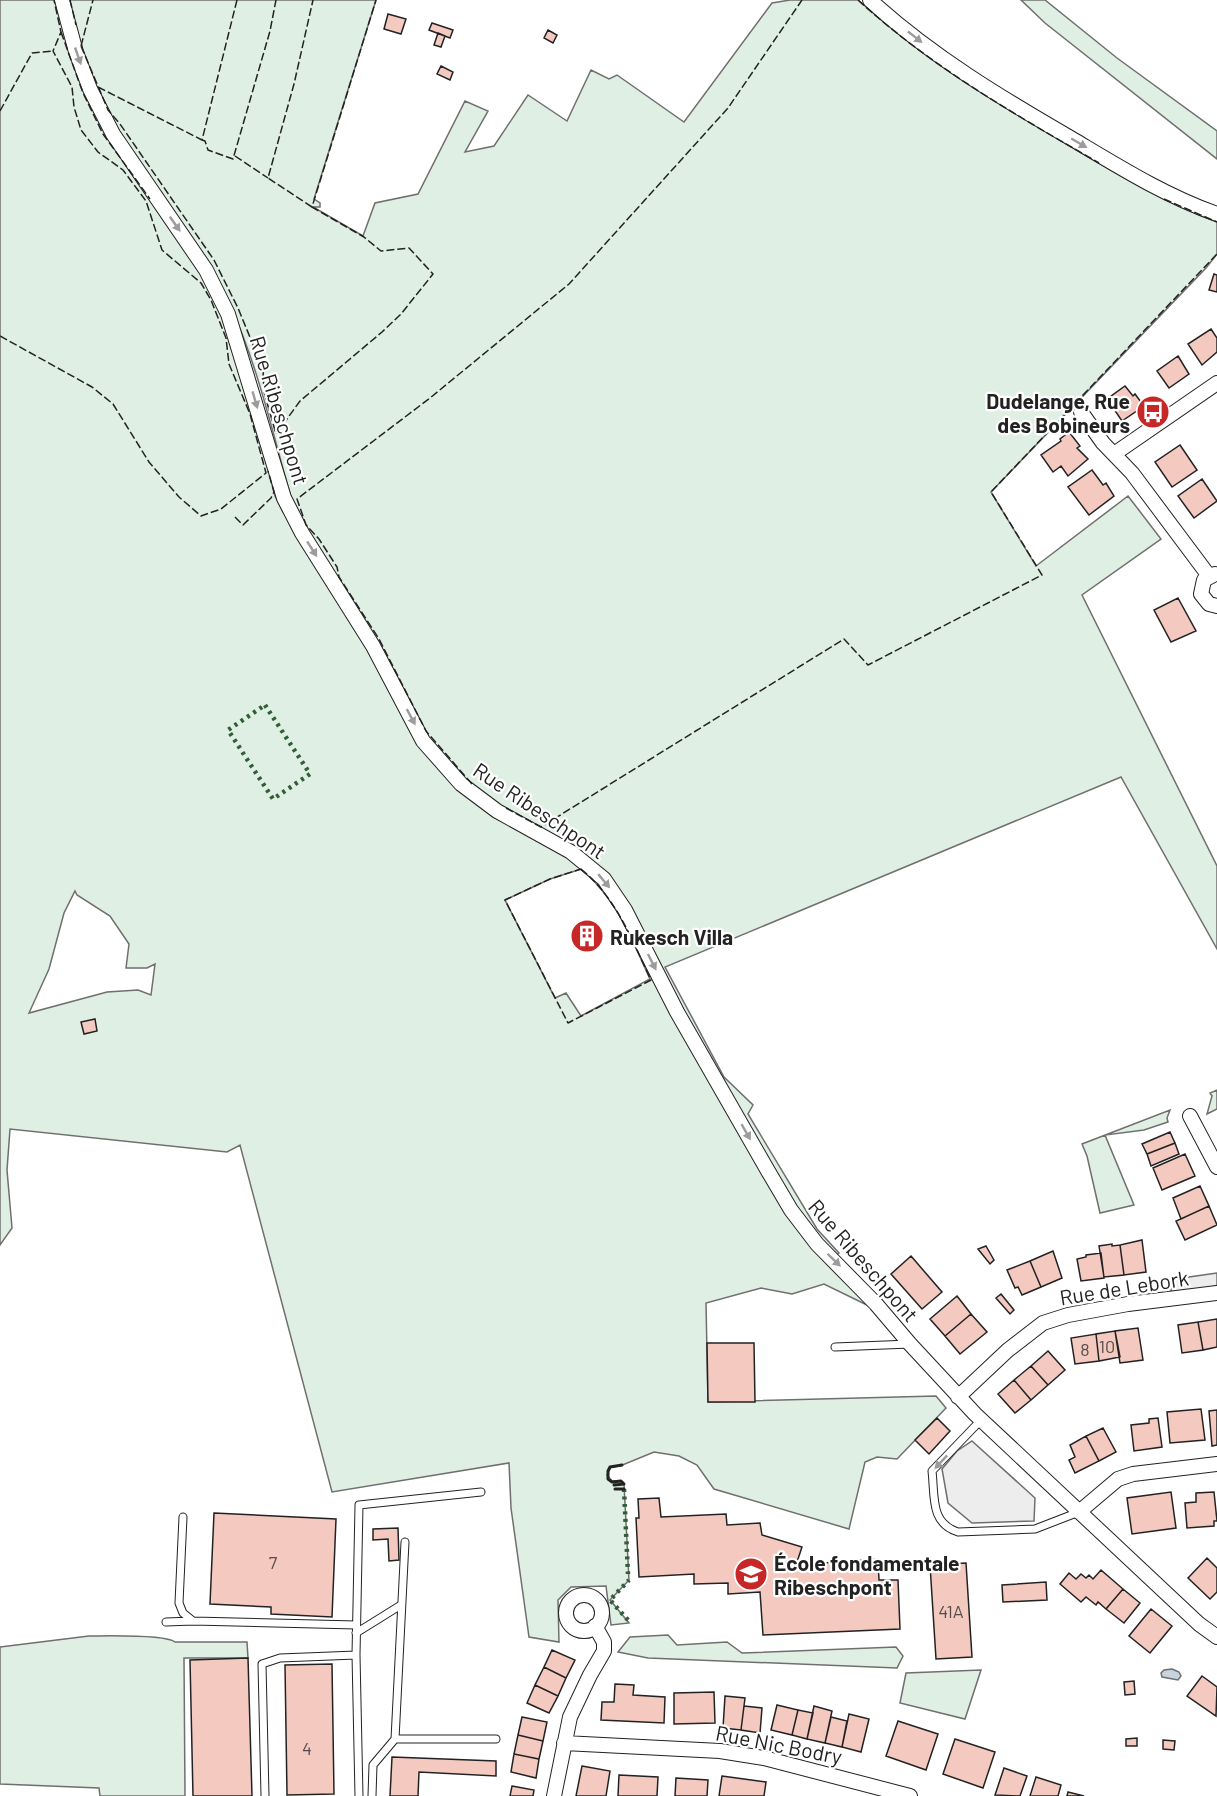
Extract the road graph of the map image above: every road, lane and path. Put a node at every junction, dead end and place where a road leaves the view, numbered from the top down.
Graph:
1 (63, 0) edge
2 (870, 0) edge
3 (1217, 214) edge
4 (1217, 383) edge
5 (1081, 412) dead end
6 (1114, 454) junction
7 (1213, 575) edge
8 (1217, 606) edge
9 (1190, 1116) dead end
10 (1217, 1167) edge
11 (1217, 1293) edge
12 (910, 1344) junction
13 (835, 1347) dead end
14 (958, 1397) junction
15 (981, 1420) junction
16 (1217, 1464) edge
17 (481, 1492) dead end
18 (1079, 1512) junction
19 (183, 1517) dead end
20 (405, 1542) dead end
21 (401, 1605) junction
22 (193, 1621) junction
23 (166, 1622) dead end
24 (595, 1626) dead end
25 (356, 1629) junction
26 (1217, 1637) edge
27 (356, 1655) junction
28 (395, 1739) junction
29 (496, 1739) dead end
30 (564, 1743) junction
31 (265, 1796) edge
32 (359, 1796) edge
33 (372, 1796) edge
34 (554, 1796) edge
35 (910, 1796) edge

1 -> 12 street, Rue Ribeschpont
2 -> 3 street
4 - 6 street
5 - 6 street
6 - 7 street
7 - 8 street
9 - 10 street
11 - 14 street, Rue de Lebork
12 - 13 lane
12 - 14 street, Rue Ribeschpont
14 - 15 street, Rue Ribeschpont
15 - 18 street, Rue Ribeschpont
15 -> 18 lane
16 - 18 street
17 - 25 lane
18 - 26 street, Rue Ribeschpont
19 - 22 lane
20 - 21 lane
21 - 25 lane
21 - 28 lane
22 - 23 lane
22 - 25 lane
24 - 30 street
25 - 27 lane
27 - 31 lane
27 - 32 lane
28 - 29 lane
28 - 33 lane
30 - 34 street
30 - 35 street, Rue Nic Bodry

